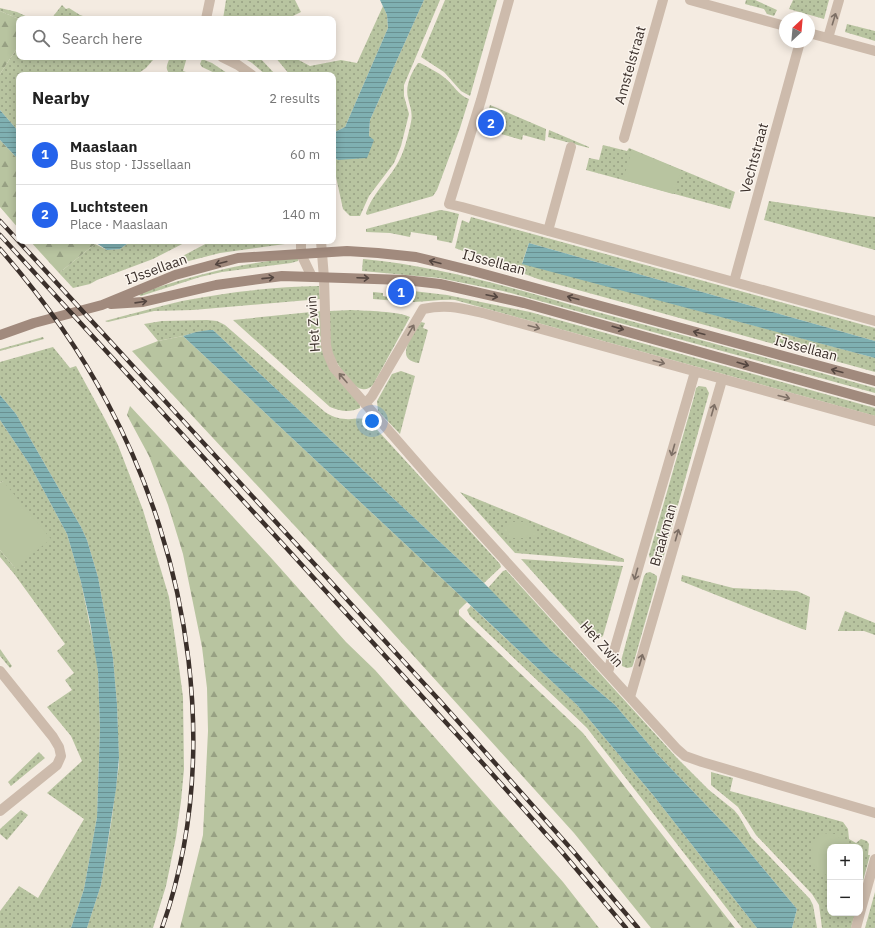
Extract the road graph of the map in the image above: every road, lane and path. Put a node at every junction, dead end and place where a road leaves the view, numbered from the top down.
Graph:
1 (210, 0) edge
2 (509, 0) edge
3 (663, 0) edge
4 (690, 0) edge
5 (839, 0) edge
6 (207, 16) edge
7 (779, 24) edge
8 (815, 35) edge
9 (828, 38) junction
10 (798, 48) edge
11 (875, 51) edge
12 (228, 60) edge
13 (248, 72) edge
14 (624, 138) dead end
15 (571, 147) dead end
16 (548, 230) junction
17 (301, 244) edge
18 (321, 244) edge
19 (322, 252) junction
20 (301, 254) junction
21 (312, 277) junction
22 (324, 278) junction
23 (734, 282) junction
24 (102, 305) junction
25 (875, 321) edge
26 (0, 334) edge
27 (695, 372) junction
28 (722, 380) junction
29 (875, 381) edge
30 (875, 400) edge
31 (367, 406) junction
32 (875, 422) edge
33 (0, 671) edge
34 (608, 672) junction
35 (630, 698) junction
36 (0, 811) edge
37 (875, 812) edge
38 (875, 859) edge
39 (863, 902) edge
40 (859, 916) edge
41 (856, 928) edge

1 - 6 street
2 - 16 street
3 - 14 street, Amstelstraat
4 - 7 street
9 -> 5 street
8 - 9 street
9 - 11 street
10 - 23 street, Vechtstraat
12 - 13 street
15 - 16 street
16 - 23 street
17 - 20 street
18 - 19 street, Het Zwin
19 - 20 main road, IJssellaan
19 - 22 street, Het Zwin
29 -> 19 main road, IJssellaan
20 - 21 street
20 -> 24 main road, IJssellaan
21 - 22 main road, IJssellaan
24 -> 21 main road, IJssellaan
22 -> 30 main road, IJssellaan
31 -> 22 street, Het Zwin
23 - 25 street
24 - 26 main road, IJssellaan
27 - 28 street
31 -> 27 street
27 -> 34 street, Braakman
28 -> 32 street
35 -> 28 street, Braakman
31 - 34 street, Het Zwin
33 - 36 street
34 - 35 street, Het Zwin
35 - 37 street, Het Zwin
38 - 39 street
40 - 41 street

